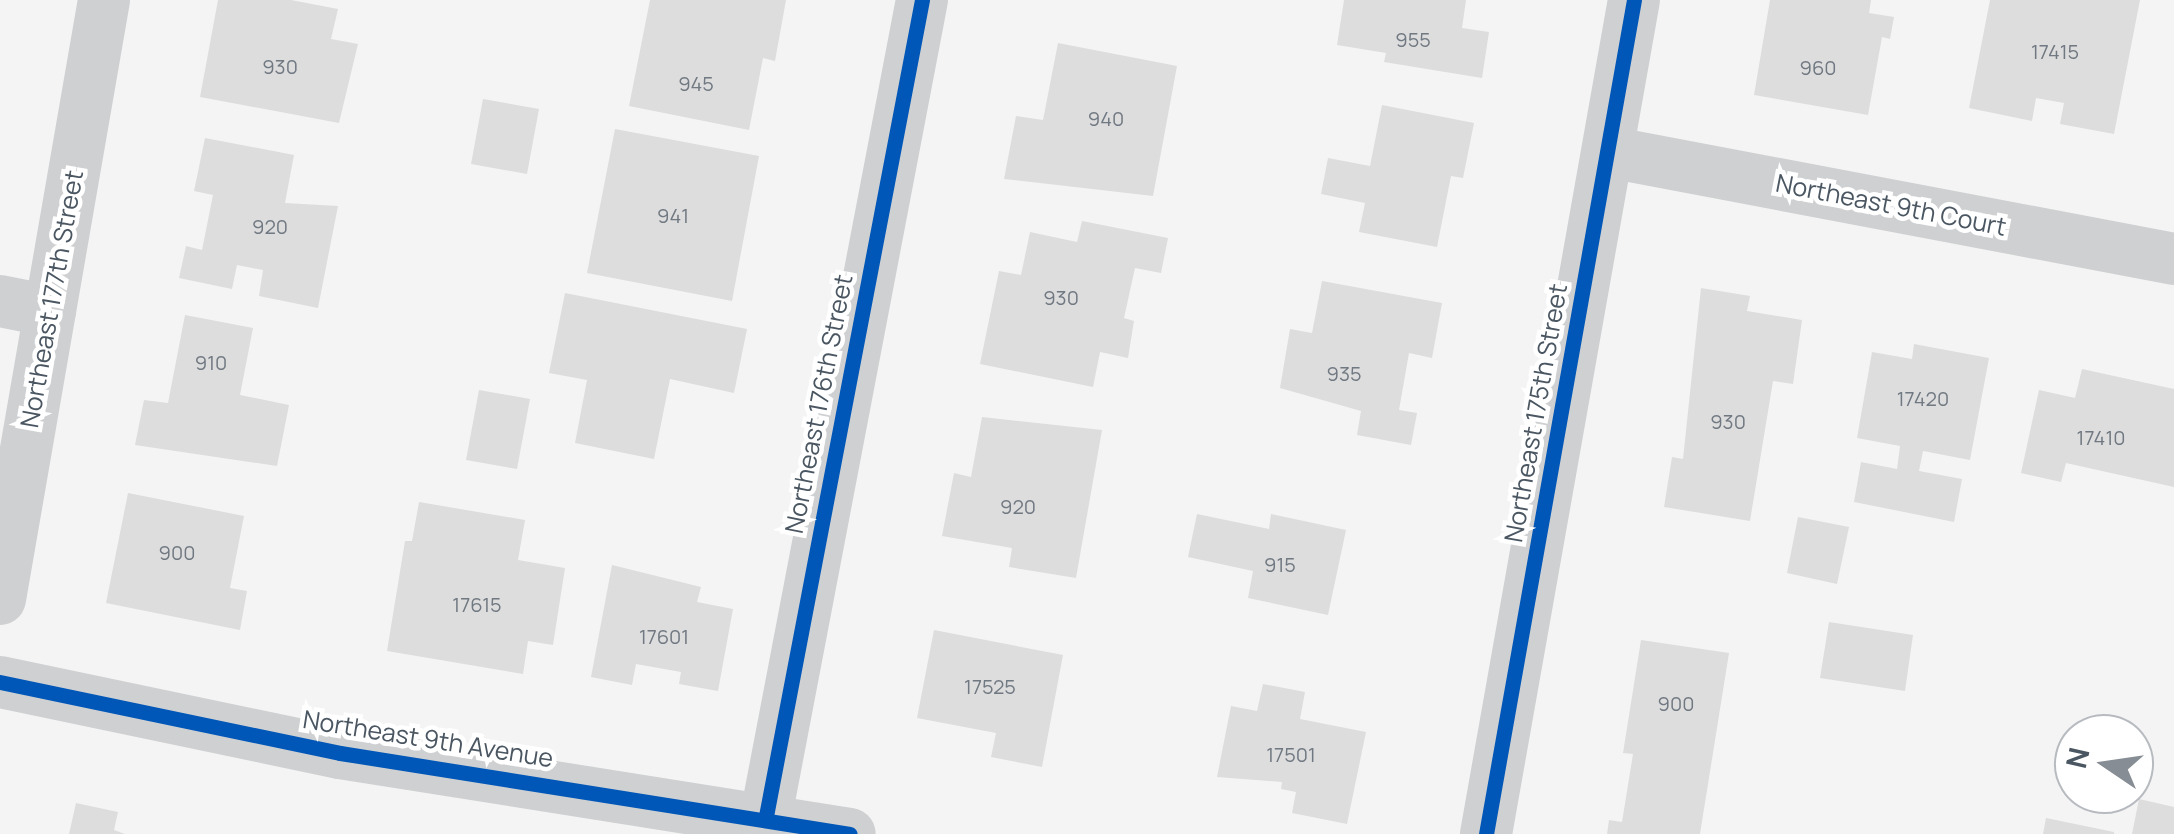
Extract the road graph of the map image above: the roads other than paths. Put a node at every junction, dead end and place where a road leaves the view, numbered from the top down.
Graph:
1 (104, 0) edge
2 (922, 0) edge
3 (1634, 0) edge
4 (1609, 152) junction
5 (2174, 259) edge
6 (25, 306) edge
7 (0, 599) edge
8 (0, 682) edge
9 (766, 816) junction
10 (850, 834) edge
11 (1486, 834) edge

1 - 6 street, Northeast 177th Street
2 - 9 street, Northeast 176th Street
3 - 4 street, Northeast 175th Street
4 - 5 street, Northeast 9th Court
4 - 11 street, Northeast 175th Street
6 - 7 street, Northeast 177th Street
8 - 9 street, Northeast 9th Avenue
9 - 10 street, Northeast 9th Avenue

